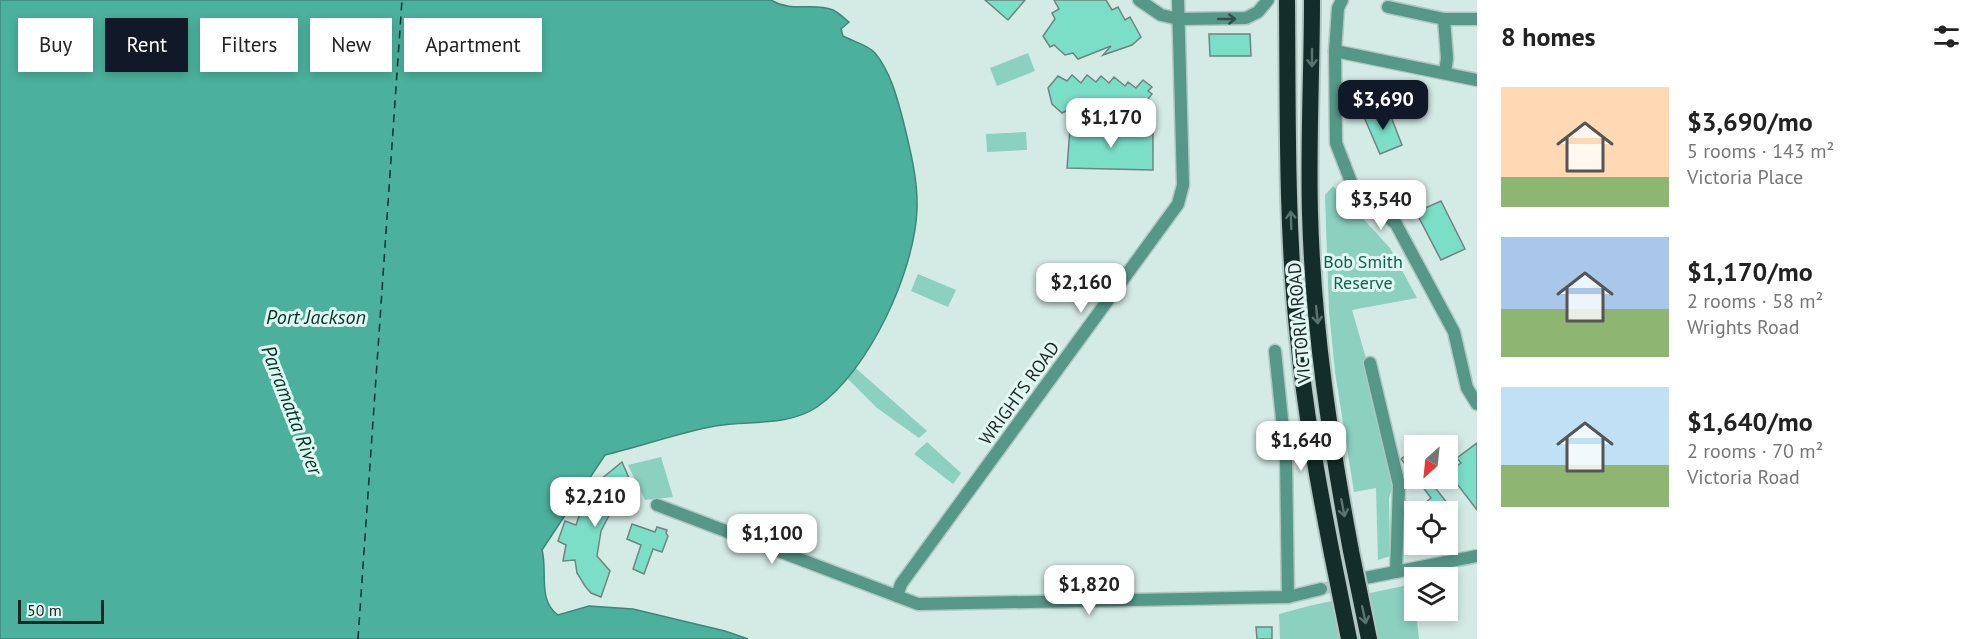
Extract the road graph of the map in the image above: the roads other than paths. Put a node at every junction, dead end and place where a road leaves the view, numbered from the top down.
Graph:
1 (1140, 0) edge
2 (1178, 0) edge
3 (1268, 0) edge
4 (1287, 0) edge
5 (1312, 0) edge
6 (1342, 0) edge
7 (1388, 7) dead end
8 (1179, 19) junction
9 (1444, 19) junction
10 (1477, 19) edge
11 (1335, 51) junction
12 (1445, 73) junction
13 (1477, 80) edge
14 (1275, 351) dead end
15 (1370, 363) dead end
16 (1477, 404) edge
17 (657, 505) dead end
18 (1477, 556) edge
19 (1396, 572) junction
20 (1365, 578) tunnel mouth
21 (1321, 589) tunnel mouth
22 (897, 596) junction
23 (1288, 597) junction
24 (1349, 639) edge
25 (1369, 639) edge

1 - 8 street
2 - 8 street, WRIGHTS ROAD
8 -> 3 street
24 -> 4 highway, VICTORIA ROAD, bridge
5 -> 25 highway, VICTORIA ROAD, bridge
6 - 11 street
7 - 9 street
8 - 22 street, WRIGHTS ROAD
9 - 10 street
9 - 12 street
11 - 12 street
11 - 16 street
12 - 13 street
14 - 23 street
15 - 19 street
17 - 22 street
18 - 19 street
19 - 20 street
21 - 23 street
22 - 23 street

